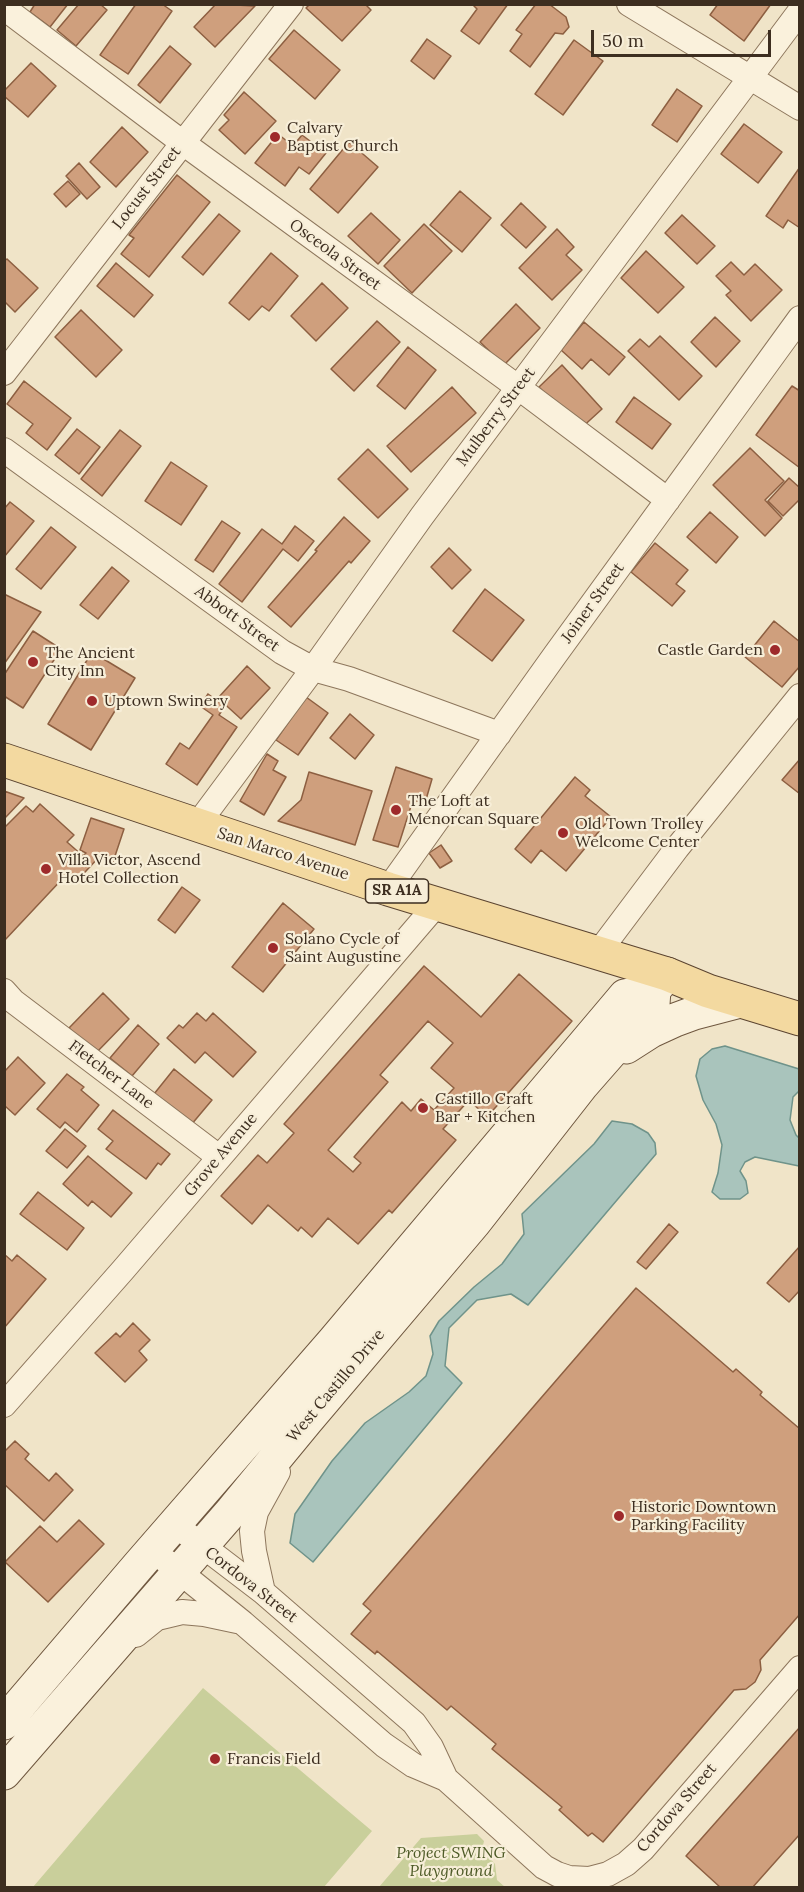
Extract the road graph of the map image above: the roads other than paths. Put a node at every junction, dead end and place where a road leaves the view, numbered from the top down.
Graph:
1 (291, 4) edge
2 (629, 4) edge
3 (4, 8) edge
4 (800, 11) edge
5 (749, 77) junction
6 (800, 108) edge
7 (183, 143) junction
8 (800, 318) edge
9 (4, 373) edge
10 (519, 387) junction
11 (4, 450) edge
12 (668, 500) junction
13 (313, 669) junction
14 (800, 696) edge
15 (499, 734) junction
16 (4, 760) edge
17 (197, 825) junction
18 (388, 889) junction
19 (437, 904) junction
20 (598, 953) junction
21 (660, 982) junction
22 (4, 991) edge
23 (740, 1001) junction
24 (800, 1019) edge
25 (602, 1062) junction
26 (219, 1157) junction
27 (4, 1405) edge
28 (307, 1420) junction
29 (174, 1524) junction
30 (201, 1545) junction
31 (152, 1550) junction
32 (178, 1571) junction
33 (263, 1592) junction
34 (243, 1623) junction
35 (800, 1668) edge
36 (92, 1671) junction
37 (4, 1723) edge
38 (4, 1773) edge
39 (446, 1779) junction

1 - 7 street, Locust Street
2 - 5 street
3 - 7 street, Osceola Street
4 - 5 street, Mulberry Street
5 - 6 street
5 - 10 street, Mulberry Street
7 - 9 street, Locust Street
7 - 10 street, Osceola Street
8 - 12 street, Joiner Street
10 - 12 street, Osceola Street
10 - 13 street, Mulberry Street
11 - 13 street, Abbott Street
12 - 15 street, Joiner Street
13 - 15 street, Abbott Street
13 - 17 street, Mulberry Street
14 - 20 street
15 - 18 street, Joiner Street
16 - 17 main road, San Marco Avenue / SR A1A
17 - 18 main road, San Marco Avenue / SR A1A
18 - 19 main road, San Marco Avenue / SR A1A
19 - 20 main road, San Marco Avenue / SR A1A
19 - 26 street, Grove Avenue
20 - 21 main road, San Marco Avenue / SR A1A
21 - 23 main road, SR A1A
21 - 25 main road, West Castillo Drive
21 - 29 main road, West Castillo Drive
22 - 26 street, Fletcher Lane
23 - 24 main road, SR A1A
23 - 25 main road
25 - 28 main road, West Castillo Drive
26 - 27 street, Grove Avenue
28 - 30 main road, West Castillo Drive
28 - 33 street
29 - 30 street, Cordova Street
29 - 31 main road, West Castillo Drive
30 - 32 main road, West Castillo Drive
30 - 33 street, Cordova Street
31 - 32 street, Cordova Street
31 - 37 main road, West Castillo Drive
32 - 34 street, Cordova Street
32 - 36 main road, West Castillo Drive
33 - 39 street, Cordova Street
34 - 36 street
34 - 39 street, Cordova Street
35 - 39 street, Cordova Street
36 - 38 main road, West Castillo Drive

